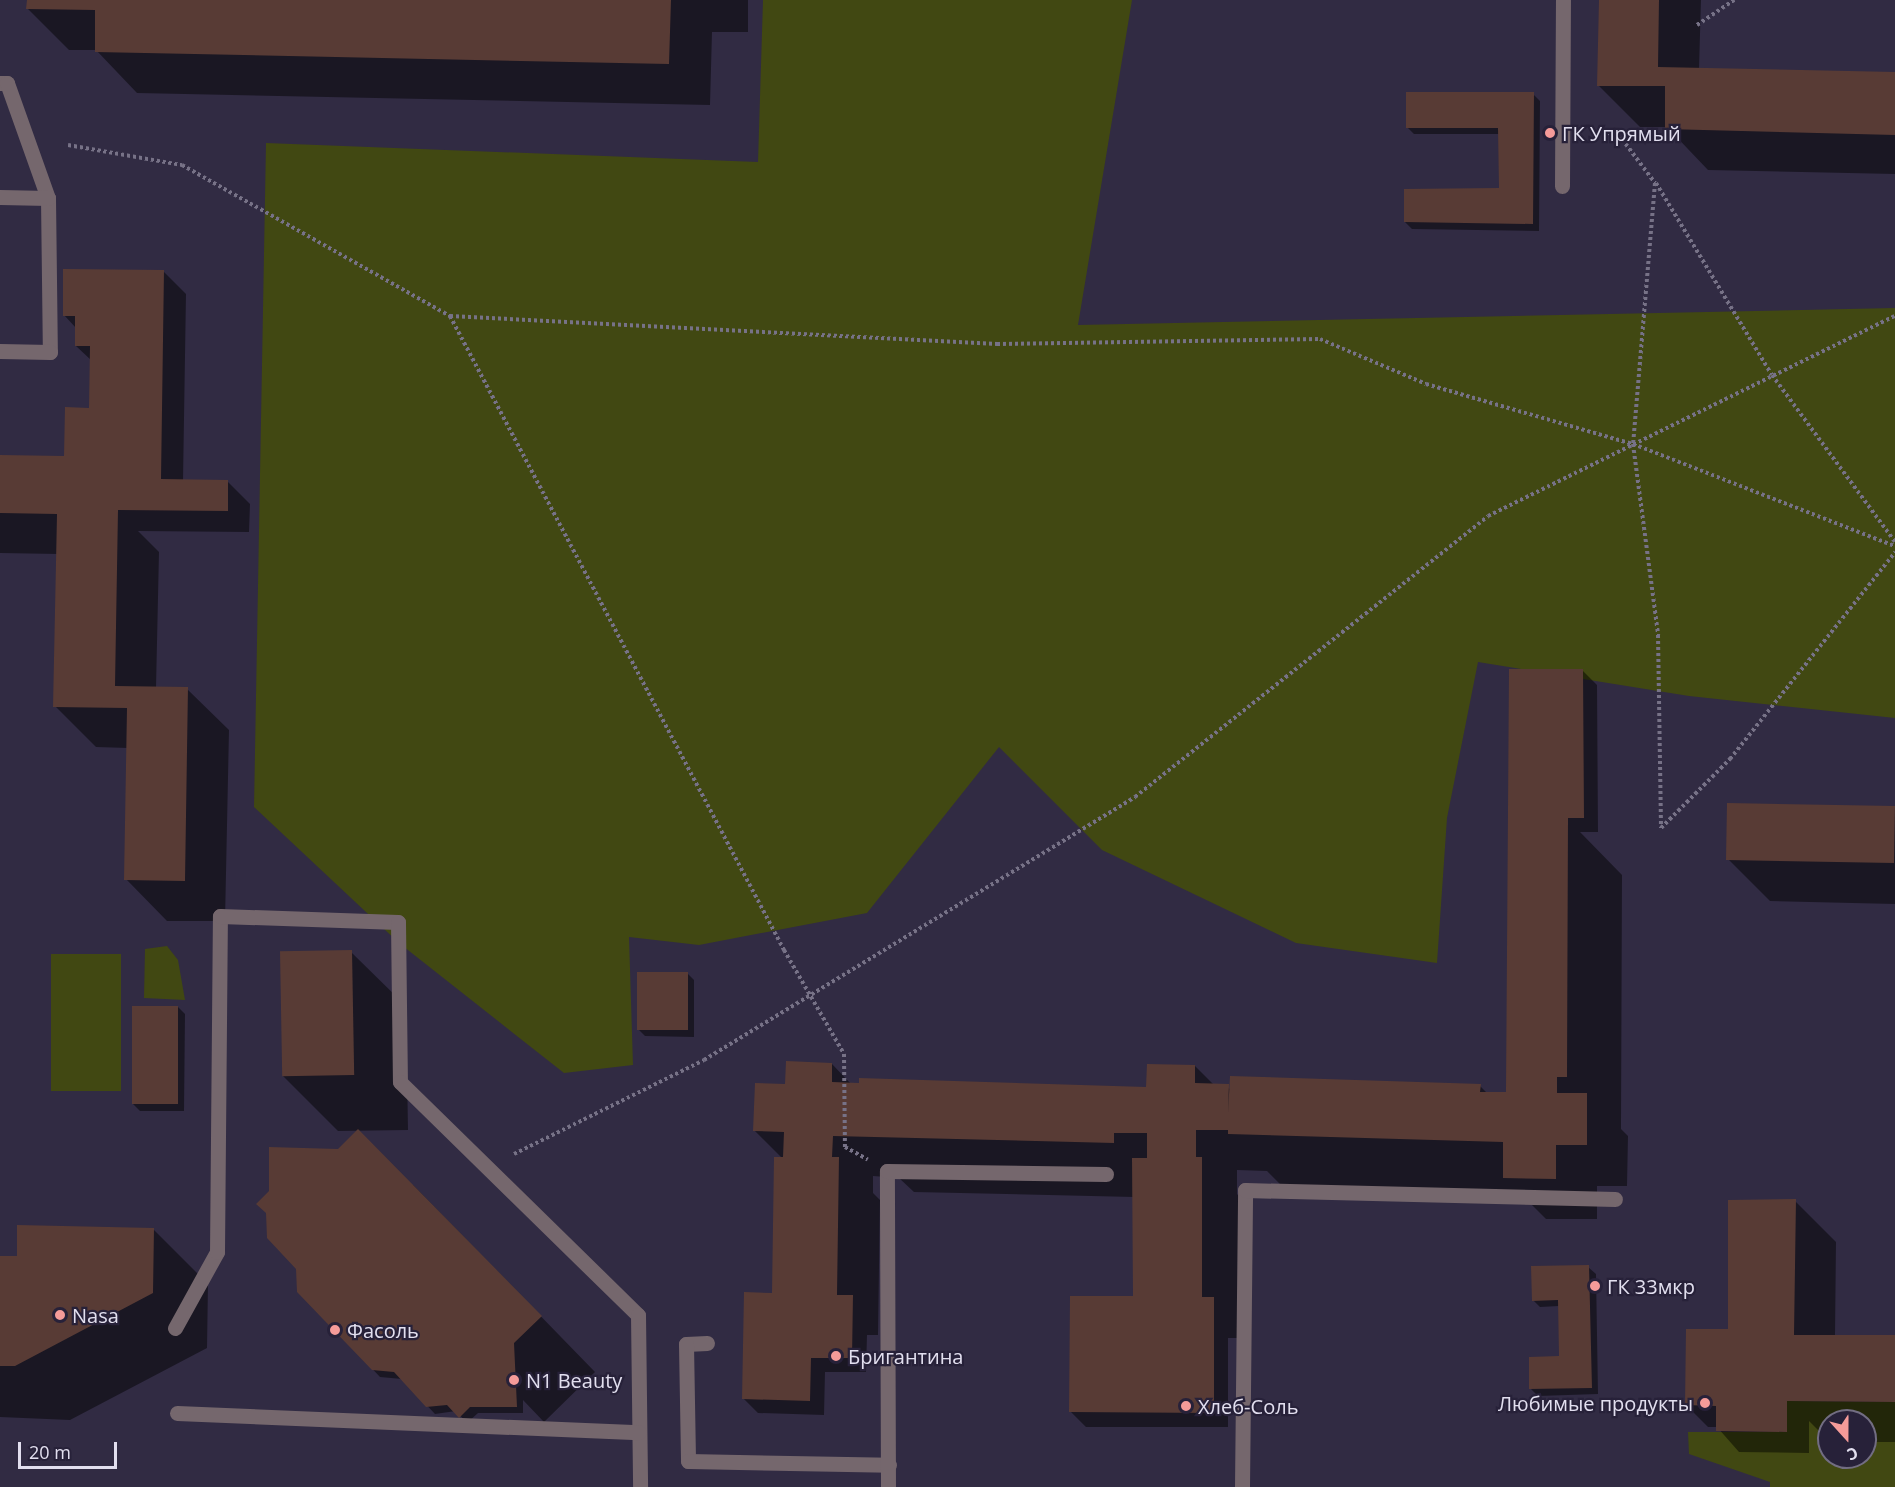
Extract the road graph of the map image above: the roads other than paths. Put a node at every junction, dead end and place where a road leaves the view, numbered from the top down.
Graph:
1 (1563, 0) edge
2 (0, 83) edge
3 (1562, 186) dead end
4 (0, 196) edge
5 (48, 198) junction
6 (0, 351) edge
7 (1106, 1173) dead end
8 (1615, 1199) dead end
9 (175, 1328) dead end
10 (707, 1343) dead end
11 (177, 1413) dead end
12 (639, 1432) junction
13 (889, 1465) junction
14 (640, 1487) edge
15 (888, 1487) edge
16 (1242, 1487) edge

1 - 3 lane
2 - 5 lane
4 - 5 lane
5 - 6 lane
7 - 13 lane
8 - 16 lane
9 - 12 lane
10 - 13 lane
11 - 12 lane
12 - 14 lane
13 - 15 lane

